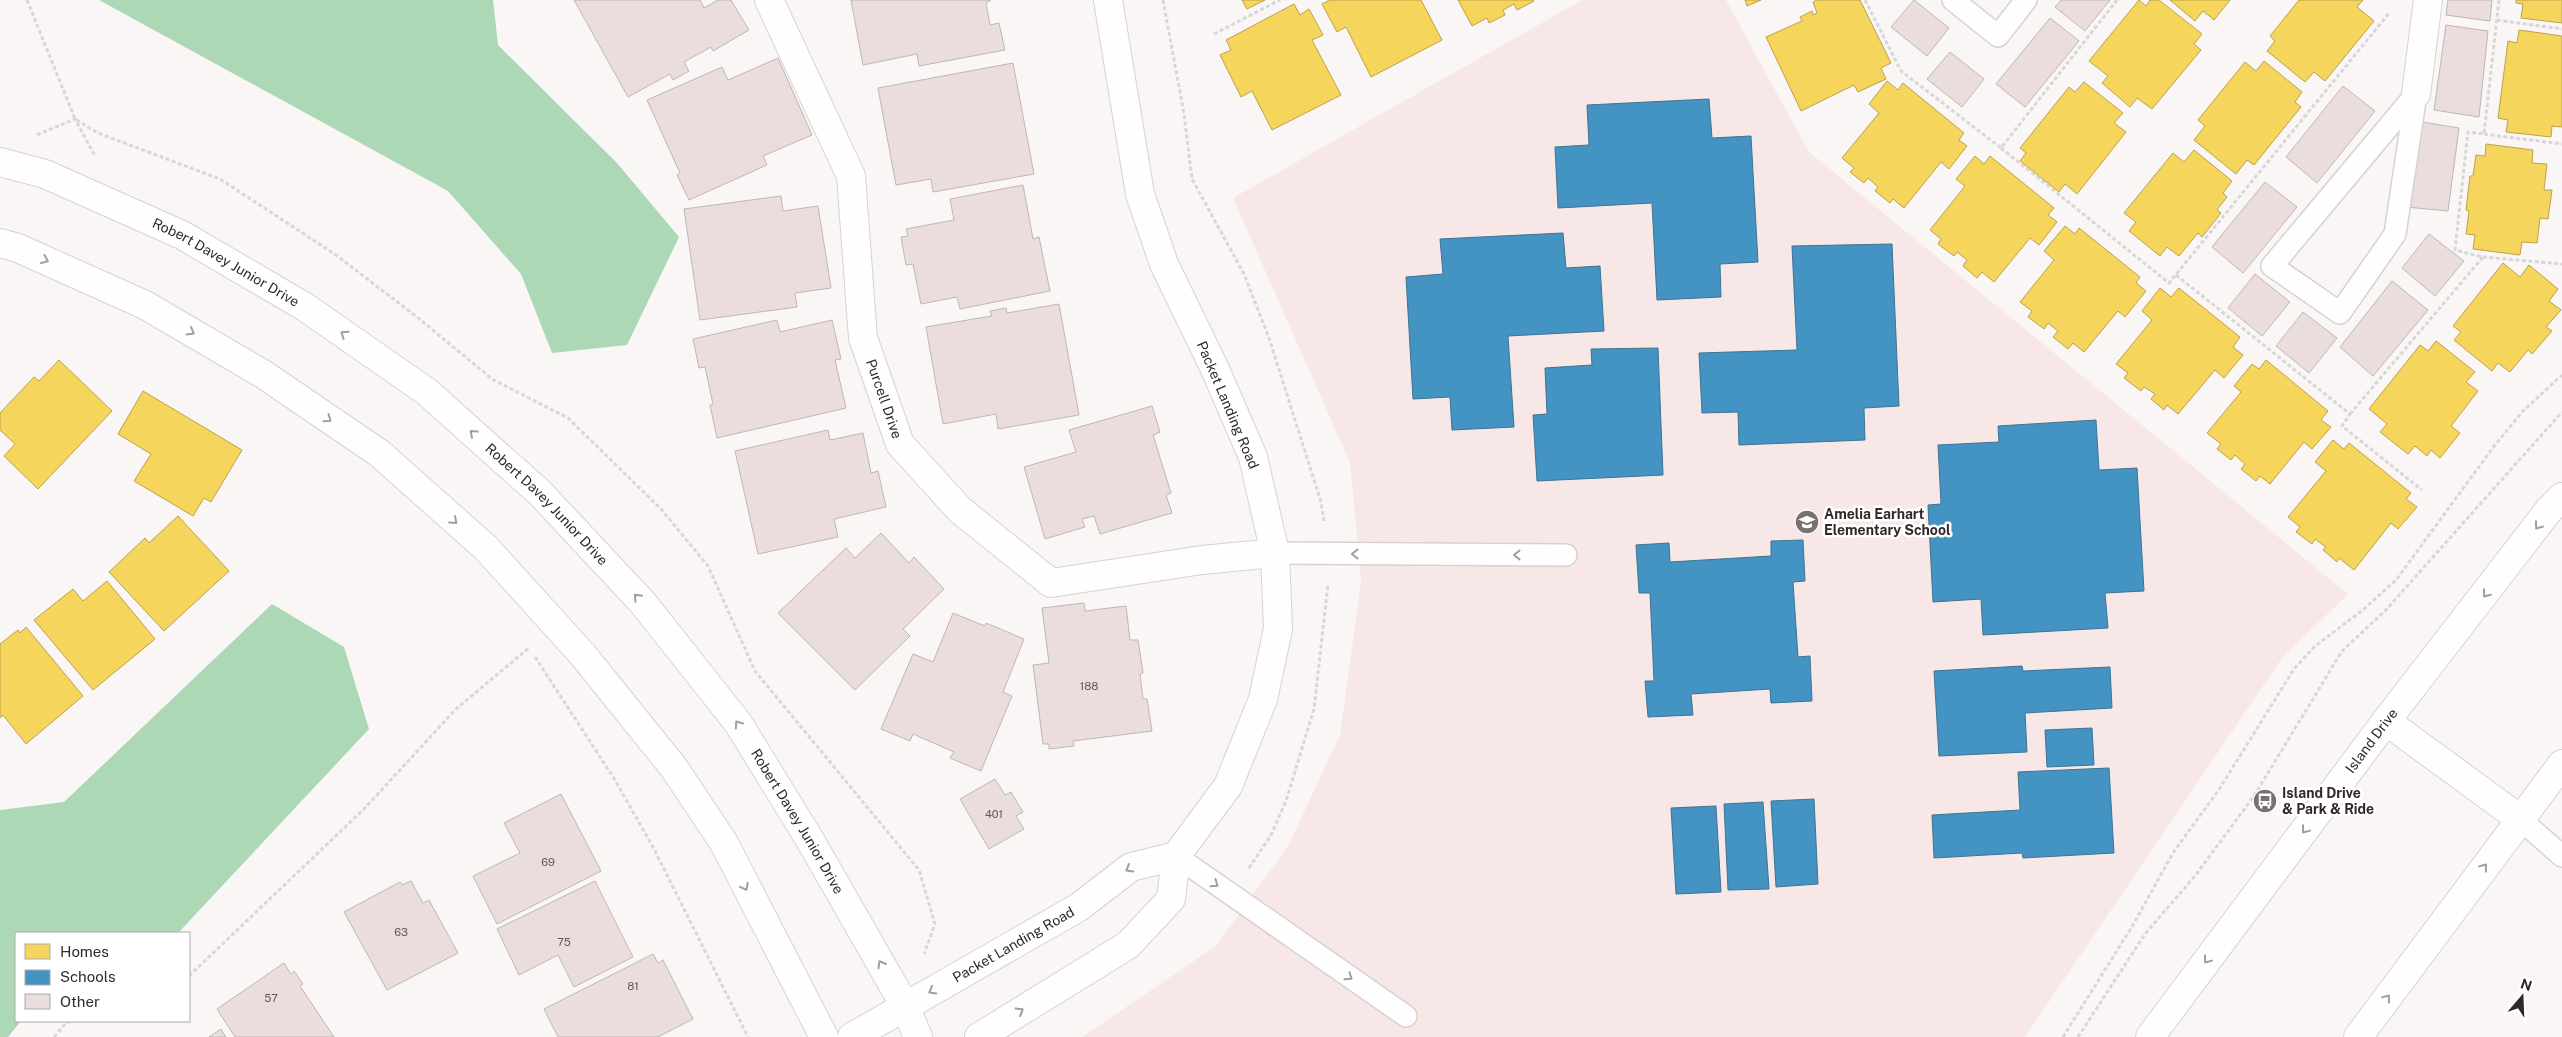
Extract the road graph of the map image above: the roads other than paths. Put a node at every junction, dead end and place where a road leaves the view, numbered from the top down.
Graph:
1 (769, 0) edge
2 (1108, 0) edge
3 (1953, 0) edge
4 (2026, 0) edge
5 (2428, 0) edge
6 (2416, 94) junction
7 (0, 162) edge
8 (0, 243) edge
9 (2562, 497) edge
10 (1275, 553) junction
11 (1566, 555) dead end
12 (2386, 721) junction
13 (2562, 764) edge
14 (2520, 819) junction
15 (1176, 856) junction
16 (2562, 856) edge
17 (905, 1006) junction
18 (1406, 1016) dead end
19 (824, 1037) edge
20 (852, 1037) edge
21 (918, 1037) edge
22 (979, 1037) edge
23 (2150, 1037) edge
24 (2358, 1037) edge

1 - 10 main road, Purcell Drive
2 - 10 main road, Packet Landing Road
3 - 4 lane
5 - 6 main road
6 - 6 lane
17 -> 7 main road, Robert Davey Junior Drive
8 -> 19 main road
9 -> 12 main road, Island Drive
11 -> 10 lane
10 - 15 main road, Packet Landing Road
12 - 14 main road
12 -> 23 main road, Island Drive
13 - 14 main road
14 - 16 lane
24 -> 14 main road
15 -> 17 main road, Packet Landing Road
15 -> 18 lane
22 -> 15 main road, Packet Landing Road
17 - 20 main road, Packet Landing Road
17 - 21 main road, Robert Davey Junior Drive

